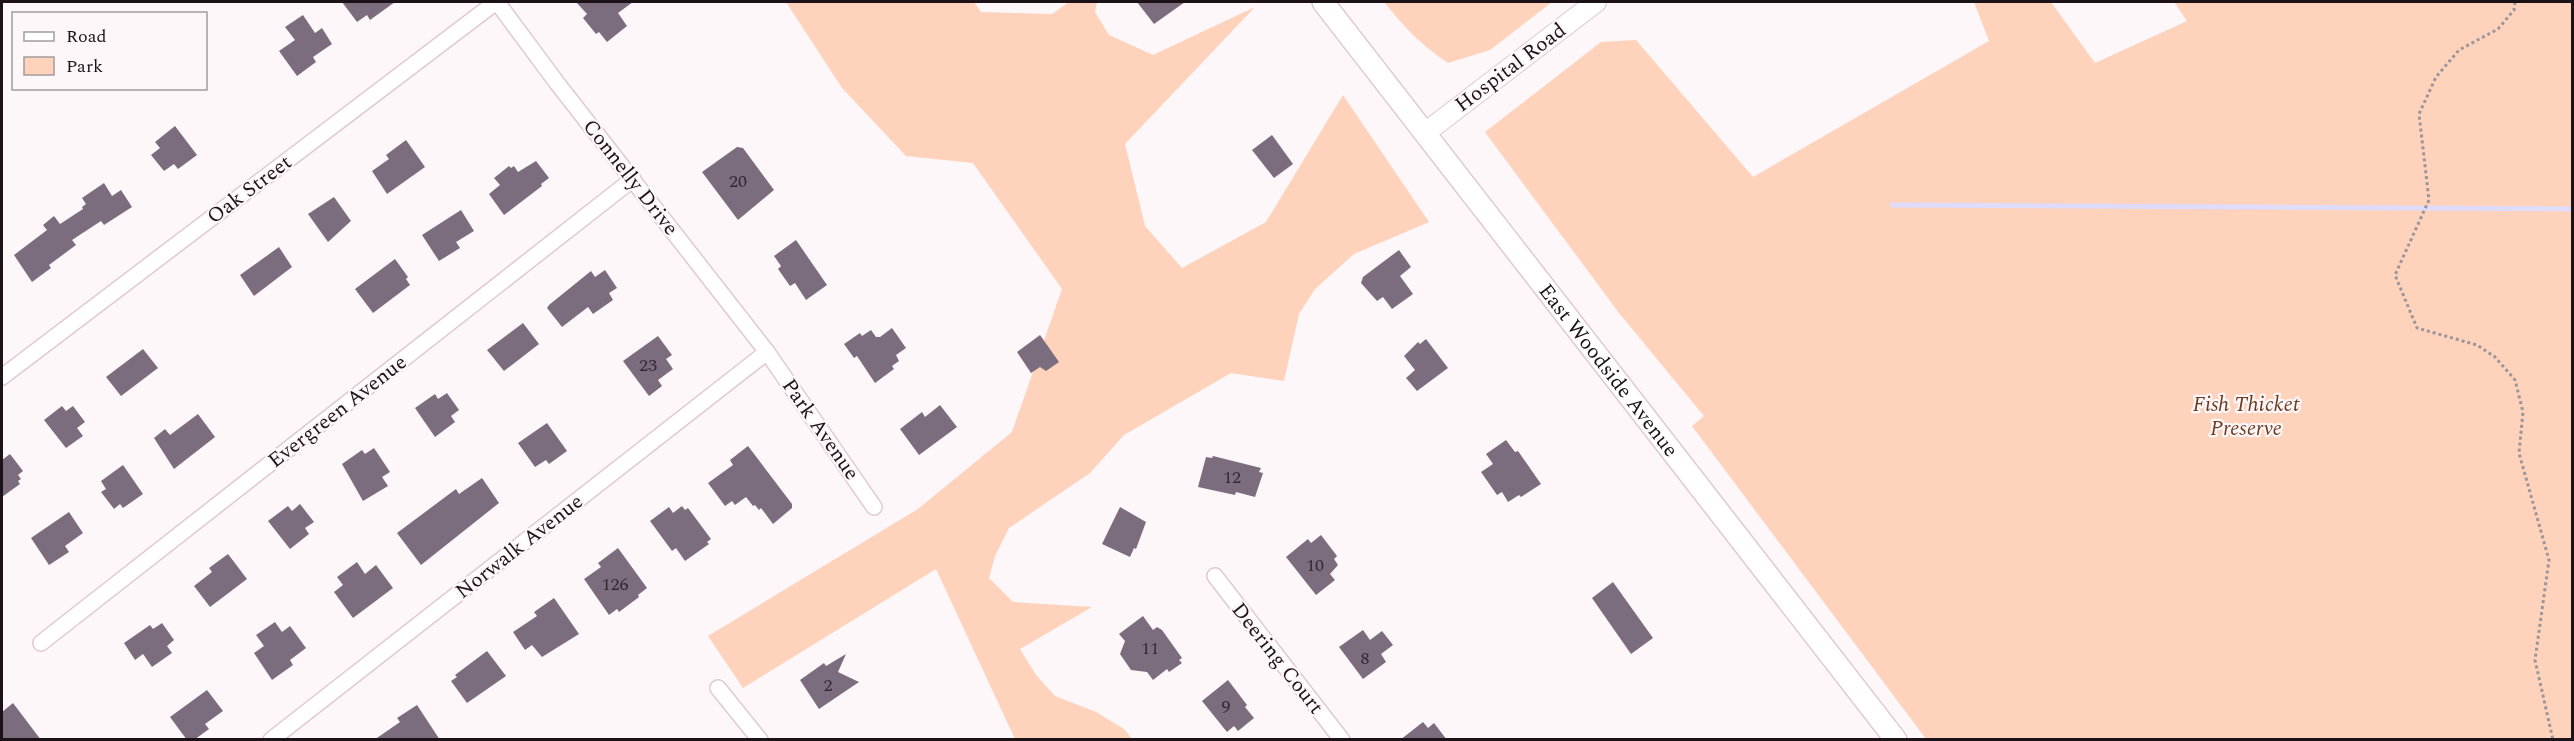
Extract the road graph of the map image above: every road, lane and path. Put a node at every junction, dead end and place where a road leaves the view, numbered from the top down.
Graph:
1 (496, 2) edge
2 (1323, 2) edge
3 (1596, 2) edge
4 (2515, 2) edge
5 (1425, 133) junction
6 (633, 179) junction
7 (767, 352) junction
8 (2, 377) edge
9 (874, 507) dead end
10 (1215, 576) dead end
11 (41, 643) dead end
12 (718, 688) dead end
13 (271, 740) edge
14 (760, 740) edge
15 (1342, 740) edge
16 (1896, 740) edge
17 (2553, 740) edge

1 - 6 street, Connelly Drive
1 - 8 street, Oak Street
2 - 5 main road, East Woodside Avenue
3 - 5 street, Hospital Road
4 - 17 path
5 - 16 main road, East Woodside Avenue
6 - 7 street, Connelly Drive
6 - 11 street, Evergreen Avenue
7 - 9 street, Park Avenue
7 - 13 street, Norwalk Avenue
10 - 15 street, Deering Court
12 - 14 street

